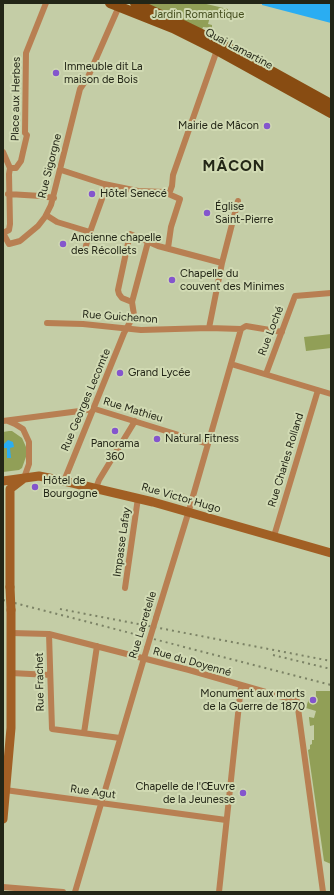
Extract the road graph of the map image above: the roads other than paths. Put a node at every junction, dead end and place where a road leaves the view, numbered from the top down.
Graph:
1 (46, 3) edge
2 (110, 3) edge
3 (135, 3) edge
4 (120, 5) edge
5 (217, 50) junction
6 (331, 104) edge
7 (331, 113) edge
8 (3, 152) edge
9 (10, 168) junction
10 (61, 170) junction
11 (6, 181) edge
12 (107, 184) junction
13 (8, 194) junction
14 (169, 194) junction
15 (54, 198) junction
16 (238, 201) dead end
17 (6, 204) edge
18 (46, 215) junction
19 (90, 232) junction
20 (148, 242) junction
21 (85, 248) dead end
22 (168, 248) junction
23 (222, 263) junction
24 (331, 293) edge
25 (132, 302) junction
26 (47, 323) dead end
27 (127, 328) junction
28 (209, 328) junction
29 (241, 329) junction
30 (282, 332) junction
31 (232, 364) junction
32 (266, 374) junction
33 (318, 390) junction
34 (331, 394) edge
35 (93, 409) junction
36 (4, 421) edge
37 (135, 421) junction
38 (208, 444) junction
39 (24, 478) junction
40 (64, 480) junction
41 (3, 481) edge
42 (96, 488) junction
43 (138, 498) junction
44 (188, 512) junction
45 (274, 536) junction
46 (331, 553) edge
47 (125, 588) dead end
48 (11, 633) junction
49 (49, 634) junction
50 (97, 646) junction
51 (144, 658) junction
52 (11, 673) junction
53 (50, 675) junction
54 (241, 686) junction
55 (7, 715) edge
56 (84, 733) junction
57 (120, 738) junction
58 (5, 790) junction
59 (102, 804) junction
60 (3, 819) edge
61 (226, 820) junction
62 (3, 887) edge
63 (63, 892) edge
64 (75, 892) edge
65 (219, 892) edge
66 (323, 892) edge

1 - 9 street, Place aux Herbes
2 - 4 main road, Quai Lamartine
3 - 6 main road, Quai Lamartine
4 - 5 main road, Quai Lamartine
4 - 10 street, Rue Sigorgne
5 - 7 main road, Quai Lamartine
5 - 14 street
8 - 9 street
9 - 11 street
10 - 12 street
10 - 15 street, Rue Sigorgne
11 - 13 street
12 - 14 street
12 - 19 street
13 - 15 street
13 - 17 street
14 - 22 street
15 - 18 street, Rue Sigorgne
16 - 23 street
17 - 18 street, Rue Sigorgne
18 - 19 street
19 - 21 street
20 - 22 street
20 - 25 street
20 - 25 street
22 - 23 street
23 - 28 street
24 - 30 street, Rue Loché
25 - 27 street, Rue Georges Lecomte
26 - 27 street, Rue Guichenon
27 - 28 street, Rue Guichenon
27 - 35 street, Rue Georges Lecomte
28 - 29 street, Rue Guichenon
29 - 30 street, Rue Guichenon
29 - 31 street, Rue Lacretelle
30 - 32 street, Rue Loché
31 - 32 street
31 - 38 street, Rue Lacretelle
32 - 33 street
33 - 34 street
33 - 45 street, Rue Charles Rolland
35 - 36 street, Rue Mathieu
35 - 37 street, Rue Mathieu
35 - 40 street, Rue Georges Lecomte
36 - 39 street
37 - 38 street, Rue Mathieu
37 - 42 street
38 - 44 street, Rue Lacretelle
39 - 40 street, Rue Victor Hugo
39 - 41 street, Rue Victor Hugo
39 - 48 street, bridge
40 - 42 street, Rue Victor Hugo
42 - 43 street, Rue Victor Hugo
43 - 44 street, Rue Victor Hugo
43 - 47 street, Impasse Lafay
44 - 45 street, Rue Victor Hugo
44 - 51 street, Rue Lacretelle, bridge
45 - 46 street, Rue Victor Hugo
48 - 49 street, Rue du Doyenné
48 - 52 street
49 - 50 street, Rue du Doyenné
49 - 53 street, Rue Frachet
50 - 51 street, Rue du Doyenné
50 - 56 street
51 - 54 street, Rue du Doyenné
51 - 57 street, Rue Lacretelle
52 - 53 street
52 - 55 street
53 - 56 street, Rue Frachet
54 - 61 street
54 - 66 street, Rue du Doyenné
55 - 58 street
56 - 57 street
57 - 59 street, Rue Lacretelle
58 - 59 street, Rue Agut
58 - 60 street
59 - 61 street, Rue Agut
59 - 64 street, Rue Lacretelle
61 - 65 street
62 - 63 street

